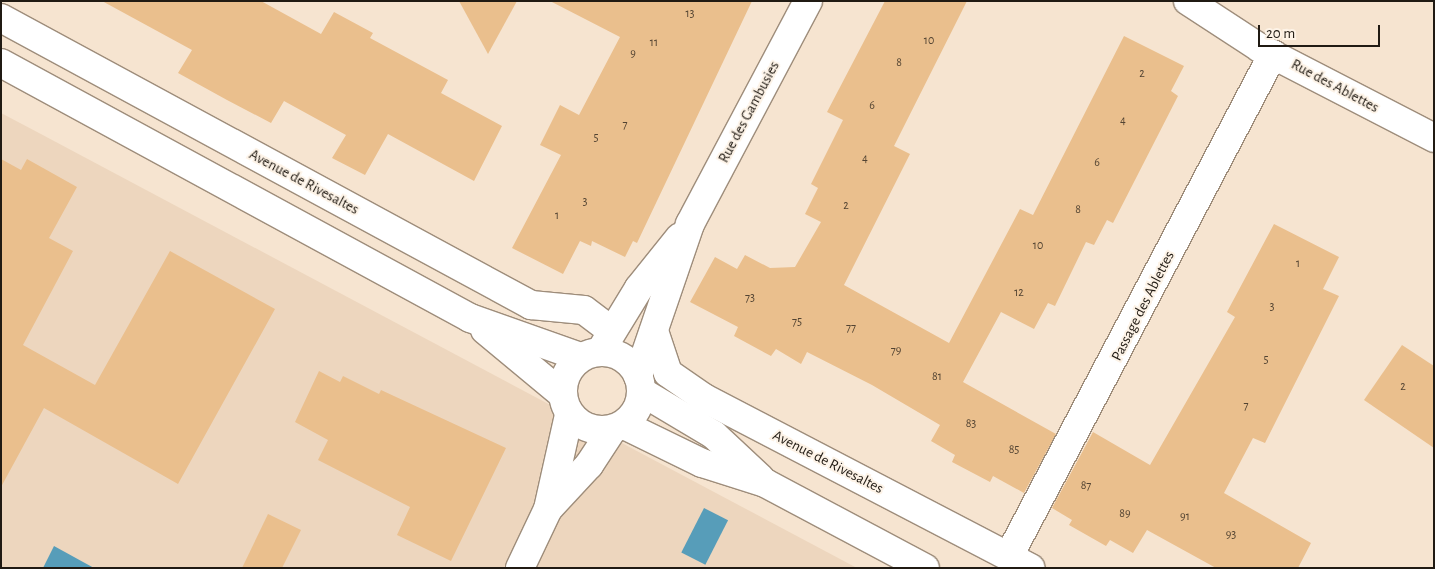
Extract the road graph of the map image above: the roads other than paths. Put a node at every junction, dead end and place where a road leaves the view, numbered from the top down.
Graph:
1 (808, 1) edge
2 (1188, 1) edge
3 (1, 18) edge
4 (1273, 54) junction
5 (1, 63) edge
6 (1434, 138) edge
7 (690, 224) junction
8 (470, 318) junction
9 (654, 331) junction
10 (597, 346) junction
11 (640, 384) junction
12 (565, 404) junction
13 (618, 427) junction
14 (765, 483) junction
15 (548, 509) junction
16 (1020, 562) edge
17 (520, 568) edge
18 (925, 568) edge

1 - 7 street, Rue des Gambusies
2 - 4 street, Rue des Ablettes
3 - 10 street, Avenue de Rivesaltes
4 - 6 street, Rue des Ablettes
4 - 16 street, Passage des Ablettes
5 - 8 street
7 - 9 street, Rue des Gambusies
7 - 10 street, Rue des Gambusies
8 - 10 street
8 - 12 street
9 - 11 street, Rue des Gambusies
9 - 16 street, Avenue de Rivesaltes
10 - 11 street
10 - 12 street
11 - 13 street
11 - 14 street
12 - 13 street
12 - 15 street
13 - 14 street
13 - 15 street
14 - 18 street
15 - 17 street

